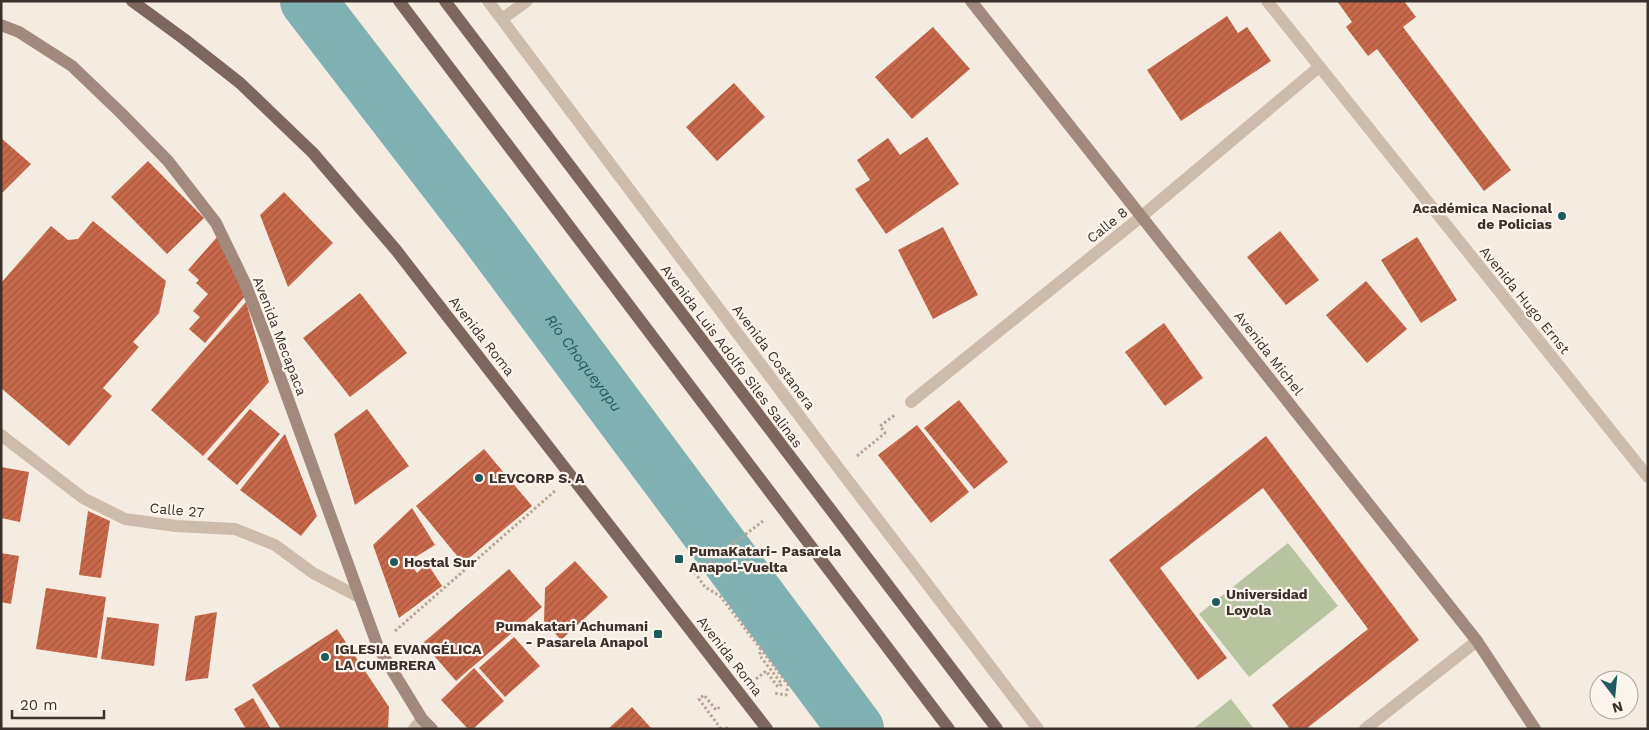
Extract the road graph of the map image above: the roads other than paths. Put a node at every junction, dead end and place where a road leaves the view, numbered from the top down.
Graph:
1 (132, 1) edge
2 (399, 1) edge
3 (445, 1) edge
4 (488, 1) edge
5 (527, 1) edge
6 (971, 1) edge
7 (1267, 1) edge
8 (502, 19) junction
9 (1, 25) edge
10 (1319, 67) junction
11 (1142, 216) junction
12 (911, 402) dead end
13 (1, 434) edge
14 (1648, 477) edge
15 (359, 597) junction
16 (1477, 640) junction
17 (422, 719) junction
18 (414, 729) edge
19 (432, 729) edge
20 (767, 729) edge
21 (948, 729) edge
22 (996, 729) edge
23 (1038, 729) edge
24 (1366, 729) edge
25 (1535, 729) edge

1 - 20 main road, Avenida Roma
2 - 21 main road
3 - 22 main road, Avenida Luis Adolfo Siles Salinas
4 - 8 street, Avenida Costanera
5 - 8 street
6 - 11 street, Avenida Michel
7 - 10 street, Avenida Hugo Ernst
8 - 23 street, Avenida Costanera
9 - 15 street, Avenida Mecapaca
10 - 11 street, Calle 8
10 - 14 street, Avenida Hugo Ernst
11 - 12 street, Calle 8
11 - 16 street, Avenida Michel
13 - 15 street, Calle 27
15 - 17 street, Avenida Mecapaca
16 - 24 street
16 - 25 street, Avenida Michel
17 - 18 street
17 - 19 street, Avenida Mecapaca

